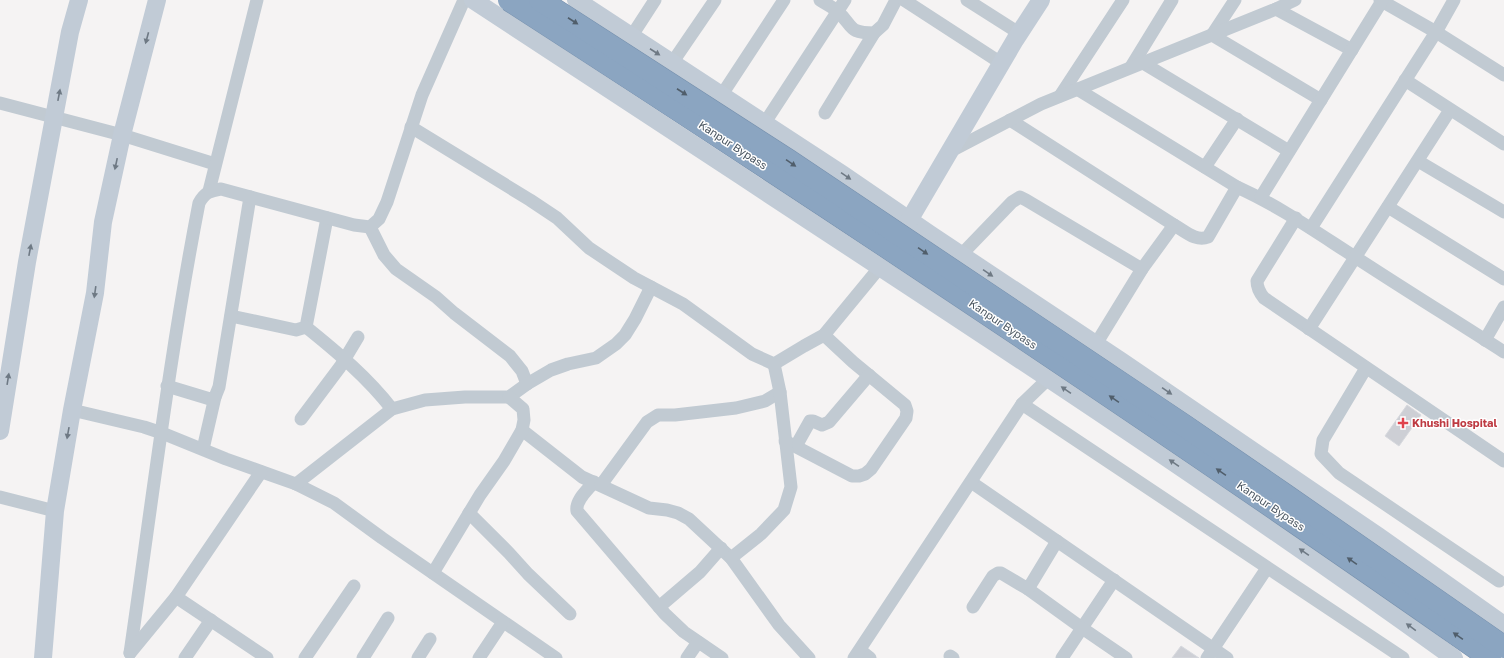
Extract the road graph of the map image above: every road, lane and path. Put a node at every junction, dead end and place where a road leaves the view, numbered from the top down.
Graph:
1 (79, 0) edge
2 (158, 0) edge
3 (257, 0) edge
4 (464, 0) edge
5 (473, 0) edge
6 (509, 0) edge
7 (540, 0) edge
8 (655, 0) edge
9 (715, 0) edge
10 (784, 0) edge
11 (820, 0) edge
12 (845, 0) edge
13 (896, 0) edge
14 (904, 0) edge
15 (966, 0) edge
16 (1041, 0) edge
17 (1123, 0) edge
18 (1172, 0) edge
19 (1234, 0) edge
20 (1294, 0) edge
21 (1454, 0) edge
22 (1381, 1) edge
23 (586, 3) edge
24 (1276, 9) junction
25 (838, 12) junction
26 (1436, 32) junction
27 (874, 33) junction
28 (1019, 33) junction
29 (1212, 35) junction
30 (631, 37) junction
31 (1352, 50) junction
32 (672, 63) junction
33 (1001, 63) junction
34 (1137, 65) junction
35 (1504, 75) edge
36 (1405, 80) junction
37 (1077, 89) junction
38 (721, 96) junction
39 (1060, 96) junction
40 (1321, 100) junction
41 (0, 103) edge
42 (1450, 110) junction
43 (825, 113) dead end
44 (54, 118) junction
45 (1237, 119) junction
46 (1010, 120) junction
47 (764, 124) junction
48 (411, 127) junction
49 (122, 135) junction
50 (1504, 144) edge
51 (1289, 151) junction
52 (949, 152) junction
53 (1418, 161) junction
54 (215, 164) junction
55 (1205, 167) junction
56 (1237, 187) junction
57 (209, 191) junction
58 (250, 197) junction
59 (1261, 197) junction
60 (1388, 207) junction
61 (1504, 212) edge
62 (327, 218) junction
63 (1296, 218) junction
64 (910, 220) junction
65 (1174, 225) junction
66 (370, 227) junction
67 (1311, 228) junction
68 (961, 255) junction
69 (1356, 258) junction
70 (880, 267) junction
71 (1142, 269) junction
72 (1504, 279) edge
73 (651, 287) junction
74 (1504, 307) edge
75 (230, 316) junction
76 (306, 327) junction
77 (1309, 329) junction
78 (824, 335) junction
79 (358, 337) dead end
80 (1485, 340) junction
81 (1096, 344) junction
82 (1504, 352) edge
83 (345, 359) junction
84 (774, 364) junction
85 (1366, 368) junction
86 (869, 375) junction
87 (1049, 378) junction
88 (527, 384) junction
89 (167, 386) junction
90 (780, 392) junction
91 (215, 397) junction
92 (509, 397) junction
93 (1022, 404) junction
94 (392, 409) junction
95 (72, 410) junction
96 (301, 419) dead end
97 (522, 430) junction
98 (0, 431) edge
99 (162, 433) junction
100 (791, 444) junction
101 (203, 449) junction
102 (1504, 462) edge
103 (261, 472) junction
104 (971, 482) junction
105 (296, 484) junction
106 (598, 484) junction
107 (0, 497) edge
108 (54, 511) junction
109 (469, 513) junction
110 (1057, 541) junction
111 (721, 548) junction
112 (731, 558) junction
113 (1267, 568) junction
114 (433, 574) junction
115 (1114, 580) junction
116 (1499, 581) dead end
117 (354, 586) dead end
118 (1028, 589) junction
119 (176, 597) junction
120 (659, 607) junction
121 (973, 607) dead end
122 (570, 614) dead end
123 (388, 618) dead end
124 (211, 620) junction
125 (503, 622) junction
126 (1504, 625) edge
127 (1082, 628) junction
128 (430, 640) dead end
129 (698, 642) junction
130 (1504, 647) edge
131 (1210, 653) edge
132 (541, 654) edge
133 (128, 655) edge
134 (861, 655) edge
135 (43, 658) edge
136 (185, 658) edge
137 (267, 658) edge
138 (305, 658) edge
139 (363, 658) edge
140 (418, 658) edge
141 (479, 658) edge
142 (556, 658) edge
143 (687, 658) edge
144 (722, 658) edge
145 (809, 658) edge
146 (1062, 658) edge
147 (1126, 658) edge
148 (1227, 658) edge
149 (1403, 658) edge
150 (1454, 658) edge
151 (1490, 658) edge

44 -> 1 main road
2 -> 49 main road
3 - 54 street
4 - 48 street
5 - 70 main road
151 -> 6 highway, Kanpur Bypass, bridge
7 -> 130 highway, Kanpur Bypass, bridge
8 - 30 street
9 - 32 street
10 - 38 street
11 - 25 street
12 - 25 street
13 - 27 street
14 - 33 street
15 - 28 street
16 - 28 main road
17 - 39 street
18 - 34 street
19 - 29 street
20 - 24 street
21 - 26 street
22 - 26 street
22 - 31 street
23 - 30 main road
24 - 29 street
24 - 31 street
25 - 27 street
25 - 47 street
26 - 35 street
26 - 36 street
27 - 43 street
28 - 33 main road
29 - 34 street
29 - 40 street
30 -> 32 main road
31 - 40 street
32 - 38 main road
33 - 52 main road
34 - 37 street
34 - 45 street
36 - 42 street
36 - 67 street
37 - 39 street
37 - 55 street
38 - 47 main road
39 - 46 street
40 - 51 street
41 - 44 street
42 - 50 street
42 - 53 street
44 - 49 street
98 -> 44 main road
45 - 51 street
45 - 55 street
46 - 52 street
46 - 65 street
47 -> 64 main road
48 - 66 street
48 - 73 street
49 - 54 street
49 -> 95 main road
51 - 59 street
52 - 64 main road
53 - 60 street
53 - 61 street
54 - 57 street
55 - 56 street
56 - 59 street
56 - 65 street
57 - 58 street
57 - 89 street
58 - 62 street
58 - 75 street
59 - 63 street
60 - 69 street
60 - 72 street
62 - 66 street
62 - 76 street
63 - 67 street
63 - 77 street
64 - 68 main road
64 - 70 main road
65 - 71 street
66 - 88 street
67 - 69 street
68 - 71 street
68 -> 81 main road
69 - 77 street
69 - 80 street
70 - 78 street
70 - 87 main road
71 - 81 street
73 - 84 street
73 - 88 street
74 - 80 street
75 - 76 street
75 - 91 street
76 - 83 street
77 - 85 street
78 - 84 street
78 - 86 street
79 - 83 street
80 - 82 street
81 -> 126 main road
83 - 94 street
83 - 96 street
84 - 90 street
85 - 102 street
85 - 116 street
86 - 100 street
86 - 100 street
87 - 93 street
150 -> 87 main road
88 - 92 street
89 - 91 street
89 - 99 street
90 - 100 street
90 - 106 street
91 - 101 street
92 - 94 street
92 - 97 street
93 - 104 street
93 - 113 street
94 - 105 street
95 - 99 street
95 -> 108 main road
97 - 106 street
97 - 109 street
99 - 101 street
99 - 133 street
100 - 112 street
101 - 103 street
103 - 105 street
103 - 119 street
104 - 110 street
104 - 134 street
105 - 114 street
106 - 111 street
106 - 120 street
107 - 108 street
108 - 135 main road
109 - 114 street
109 - 122 street
110 - 115 street
110 - 118 street
111 - 112 street
111 - 120 street
112 - 145 street
113 - 131 street
113 - 149 street
114 - 125 street
115 - 127 street
115 - 131 street
117 - 138 street
118 - 121 street
118 - 127 street
119 - 124 street
119 - 133 street
120 - 129 street
123 - 139 street
124 - 136 street
124 - 137 street
125 - 132 street
125 - 141 street
127 - 146 street
127 - 147 street
128 - 140 street
129 - 143 street
129 - 144 street
131 - 148 street
132 - 142 street

